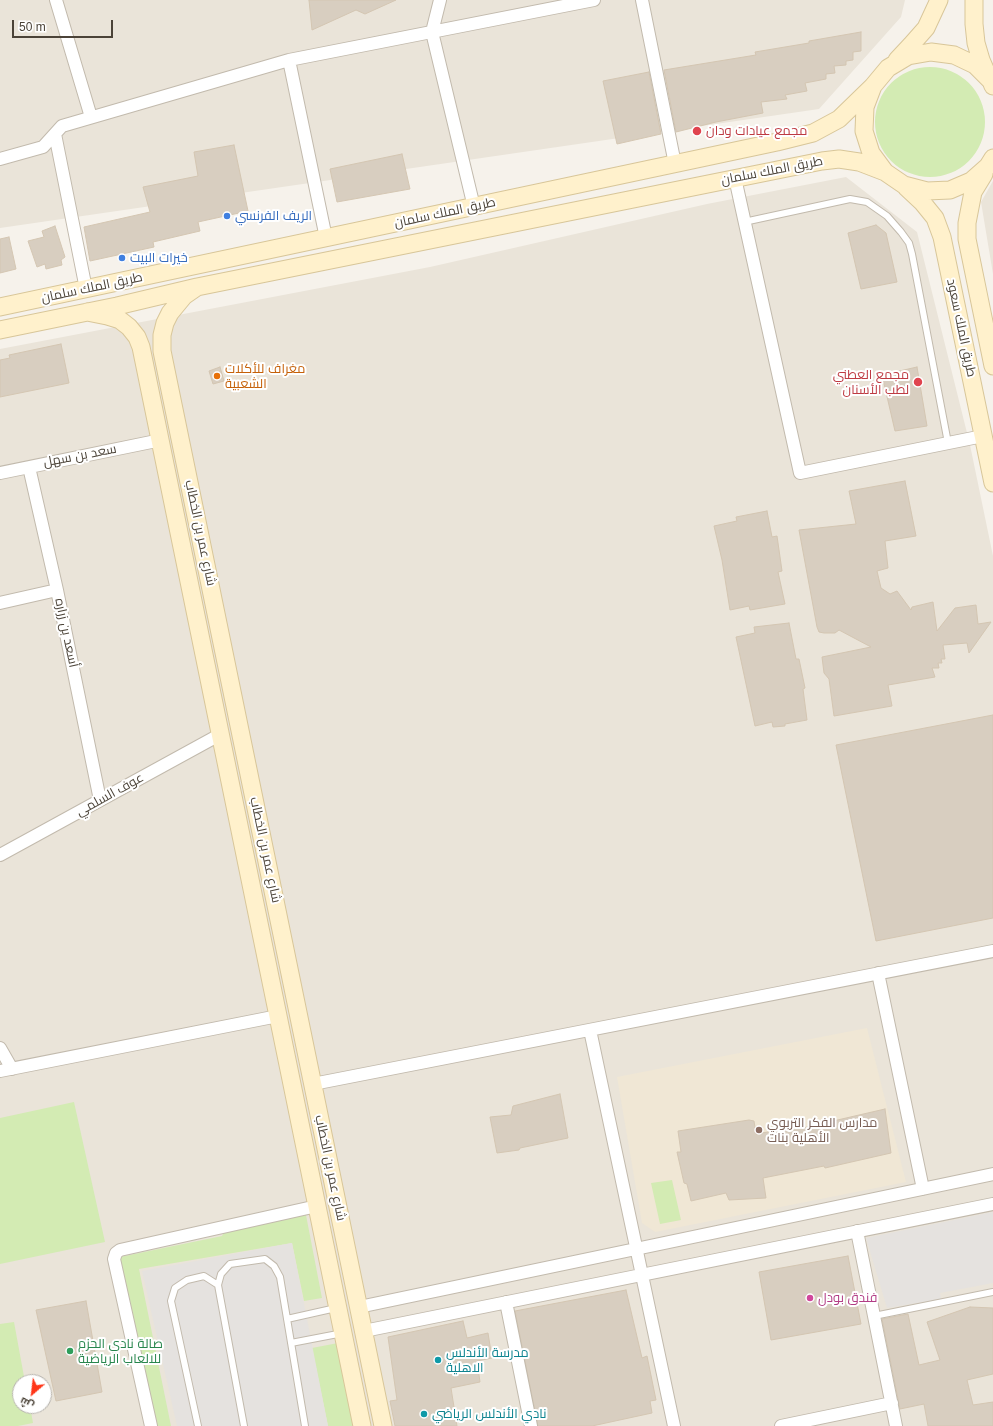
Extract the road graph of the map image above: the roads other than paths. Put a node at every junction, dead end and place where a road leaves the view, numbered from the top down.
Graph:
1 (56, 0) edge
2 (440, 0) edge
3 (594, 0) edge
4 (642, 0) edge
5 (939, 0) edge
6 (974, 0) edge
7 (432, 32) junction
8 (289, 60) junction
9 (888, 68) junction
10 (987, 75) edge
11 (873, 86) junction
12 (91, 117) junction
13 (55, 134) junction
14 (0, 159) edge
15 (991, 162) edge
16 (675, 164) junction
17 (885, 172) junction
18 (735, 178) junction
19 (904, 185) junction
20 (474, 207) junction
21 (744, 222) junction
22 (326, 238) junction
23 (197, 287) junction
24 (86, 289) junction
25 (0, 307) edge
26 (87, 312) junction
27 (0, 330) edge
28 (993, 366) edge
29 (983, 436) junction
30 (161, 440) junction
31 (948, 443) junction
32 (29, 467) junction
33 (0, 473) edge
34 (993, 483) edge
35 (57, 590) junction
36 (0, 603) edge
37 (221, 734) junction
38 (100, 800) junction
39 (0, 855) edge
40 (993, 951) edge
41 (878, 973) junction
42 (278, 1016) junction
43 (590, 1030) junction
44 (0, 1048) edge
45 (6, 1070) edge
46 (313, 1084) junction
47 (993, 1174) edge
48 (923, 1189) junction
49 (993, 1204) edge
50 (317, 1206) junction
51 (857, 1231) junction
52 (636, 1248) junction
53 (642, 1274) junction
54 (218, 1285) junction
55 (993, 1292) edge
56 (506, 1302) junction
57 (359, 1307) junction
58 (338, 1308) junction
59 (874, 1316) junction
60 (287, 1319) junction
61 (364, 1331) junction
62 (343, 1333) junction
63 (291, 1343) junction
64 (892, 1403) junction
65 (151, 1426) edge
66 (198, 1426) edge
67 (244, 1426) edge
68 (305, 1426) edge
69 (362, 1426) edge
70 (383, 1426) edge
71 (531, 1426) edge
72 (674, 1426) edge
73 (781, 1426) edge
74 (896, 1426) edge

1 - 12 street
2 - 7 street
3 - 7 street
4 - 16 street
5 - 9 street
6 - 10 street
7 - 8 street
7 - 20 street
8 - 12 street
8 - 22 street
9 - 10 street
9 - 11 street
11 - 16 street, طريق الملك سلمان
11 - 17 street
12 - 13 street
13 - 14 street
13 - 24 street
15 - 19 street
15 - 28 street, طريق الملك سعود
16 - 20 street, طريق الملك سلمان
17 - 18 street, طريق الملك سلمان
17 - 19 street
18 - 21 street
18 - 23 street, طريق الملك سلمان
19 - 29 street, طريق الملك سعود
20 - 22 street, طريق الملك سلمان
21 - 31 lane
21 - 31 street
22 - 24 street, طريق الملك سلمان
23 - 26 street, طريق الملك سلمان
23 - 46 street, شارع عمر بن الخطاب
24 - 25 street, طريق الملك سلمان
26 - 27 street, طريق الملك سلمان
26 - 30 street, شارع عمر بن الخطاب
29 - 31 street
29 - 34 street, طريق الملك سعود
30 - 32 street, سعد بن سهل
30 - 37 street, شارع عمر بن الخطاب
32 - 33 street, سعد بن سهل
32 - 35 street, أسعد بن زراره
35 - 36 street
35 - 38 street, أسعد بن زراره
37 - 38 street, عوف السلمي
37 - 42 street, شارع عمر بن الخطاب
38 - 39 street, عوف السلمي
40 - 41 street
41 - 43 street
41 - 48 street
42 - 45 street
42 - 50 street, شارع عمر بن الخطاب
43 - 46 street
43 - 52 street
44 - 45 street
46 - 57 street, شارع عمر بن الخطاب
47 - 48 street
48 - 52 street
49 - 51 street
50 - 58 street, شارع عمر بن الخطاب
50 - 65 street
51 - 53 street
51 - 59 street
52 - 53 street
52 - 57 street
53 - 56 street
53 - 72 street
54 - 60 lane
54 - 66 lane
54 - 67 lane
55 - 59 lane
56 - 61 street
56 - 71 street
57 - 61 street, شارع عمر بن الخطاب
58 - 60 lane
58 - 62 street, شارع عمر بن الخطاب
59 - 64 street
60 - 63 lane
61 - 70 street, شارع عمر بن الخطاب
62 - 63 lane
62 - 69 street, شارع عمر بن الخطاب
63 - 68 lane
64 - 73 street
64 - 74 street

